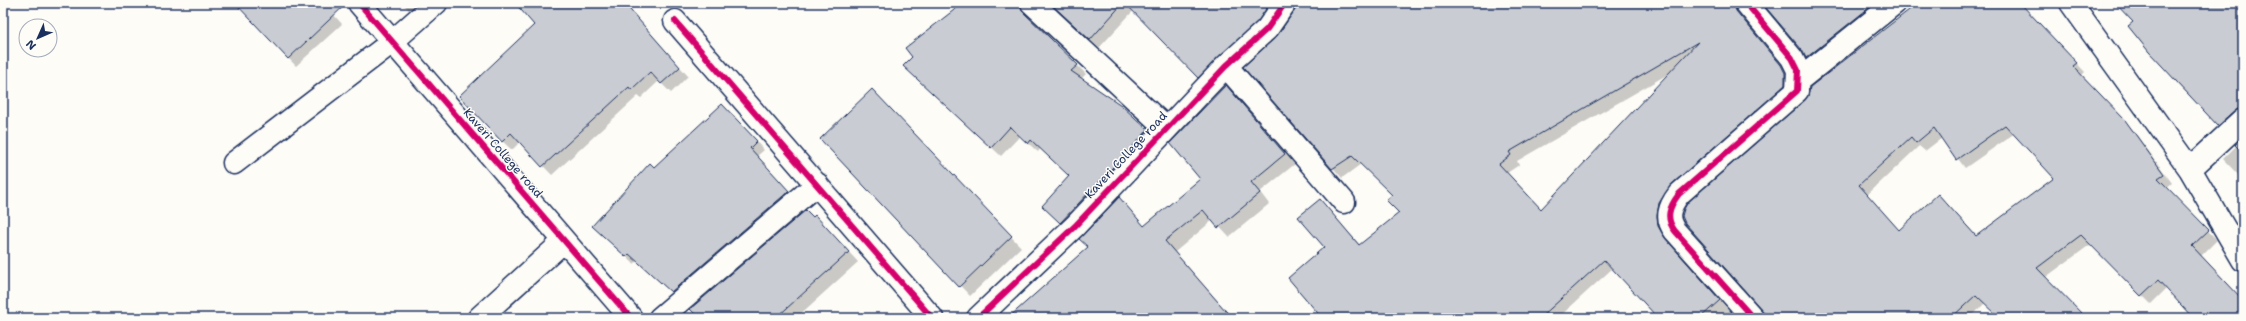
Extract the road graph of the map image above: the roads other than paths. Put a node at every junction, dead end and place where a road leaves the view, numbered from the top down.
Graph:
1 (359, 3) edge
2 (436, 3) edge
3 (1032, 3) edge
4 (1285, 3) edge
5 (1746, 3) edge
6 (1895, 3) edge
7 (2071, 3) edge
8 (675, 21) dead end
9 (392, 42) junction
10 (1226, 66) junction
11 (1799, 80) junction
12 (2243, 120) edge
13 (1166, 128) junction
14 (234, 163) dead end
15 (2190, 168) junction
16 (817, 184) junction
17 (1344, 202) dead end
18 (564, 241) junction
19 (2243, 260) edge
20 (479, 318) edge
21 (631, 318) edge
22 (660, 318) edge
23 (932, 318) edge
24 (978, 318) edge
25 (1753, 318) edge

1 - 9 street, Kaveri College road
2 - 9 street
3 - 13 street
4 - 10 street, Kaveri College road
5 - 11 street
6 - 11 street
7 - 15 street
8 - 16 street
9 - 14 street
9 - 18 street, Kaveri College road
10 - 13 street, Kaveri College road
10 - 17 street
11 - 25 street
12 - 15 street
13 - 24 street, Kaveri College road
15 - 19 street
16 - 22 street
16 - 23 street
18 - 20 street
18 - 21 street, Kaveri College road

